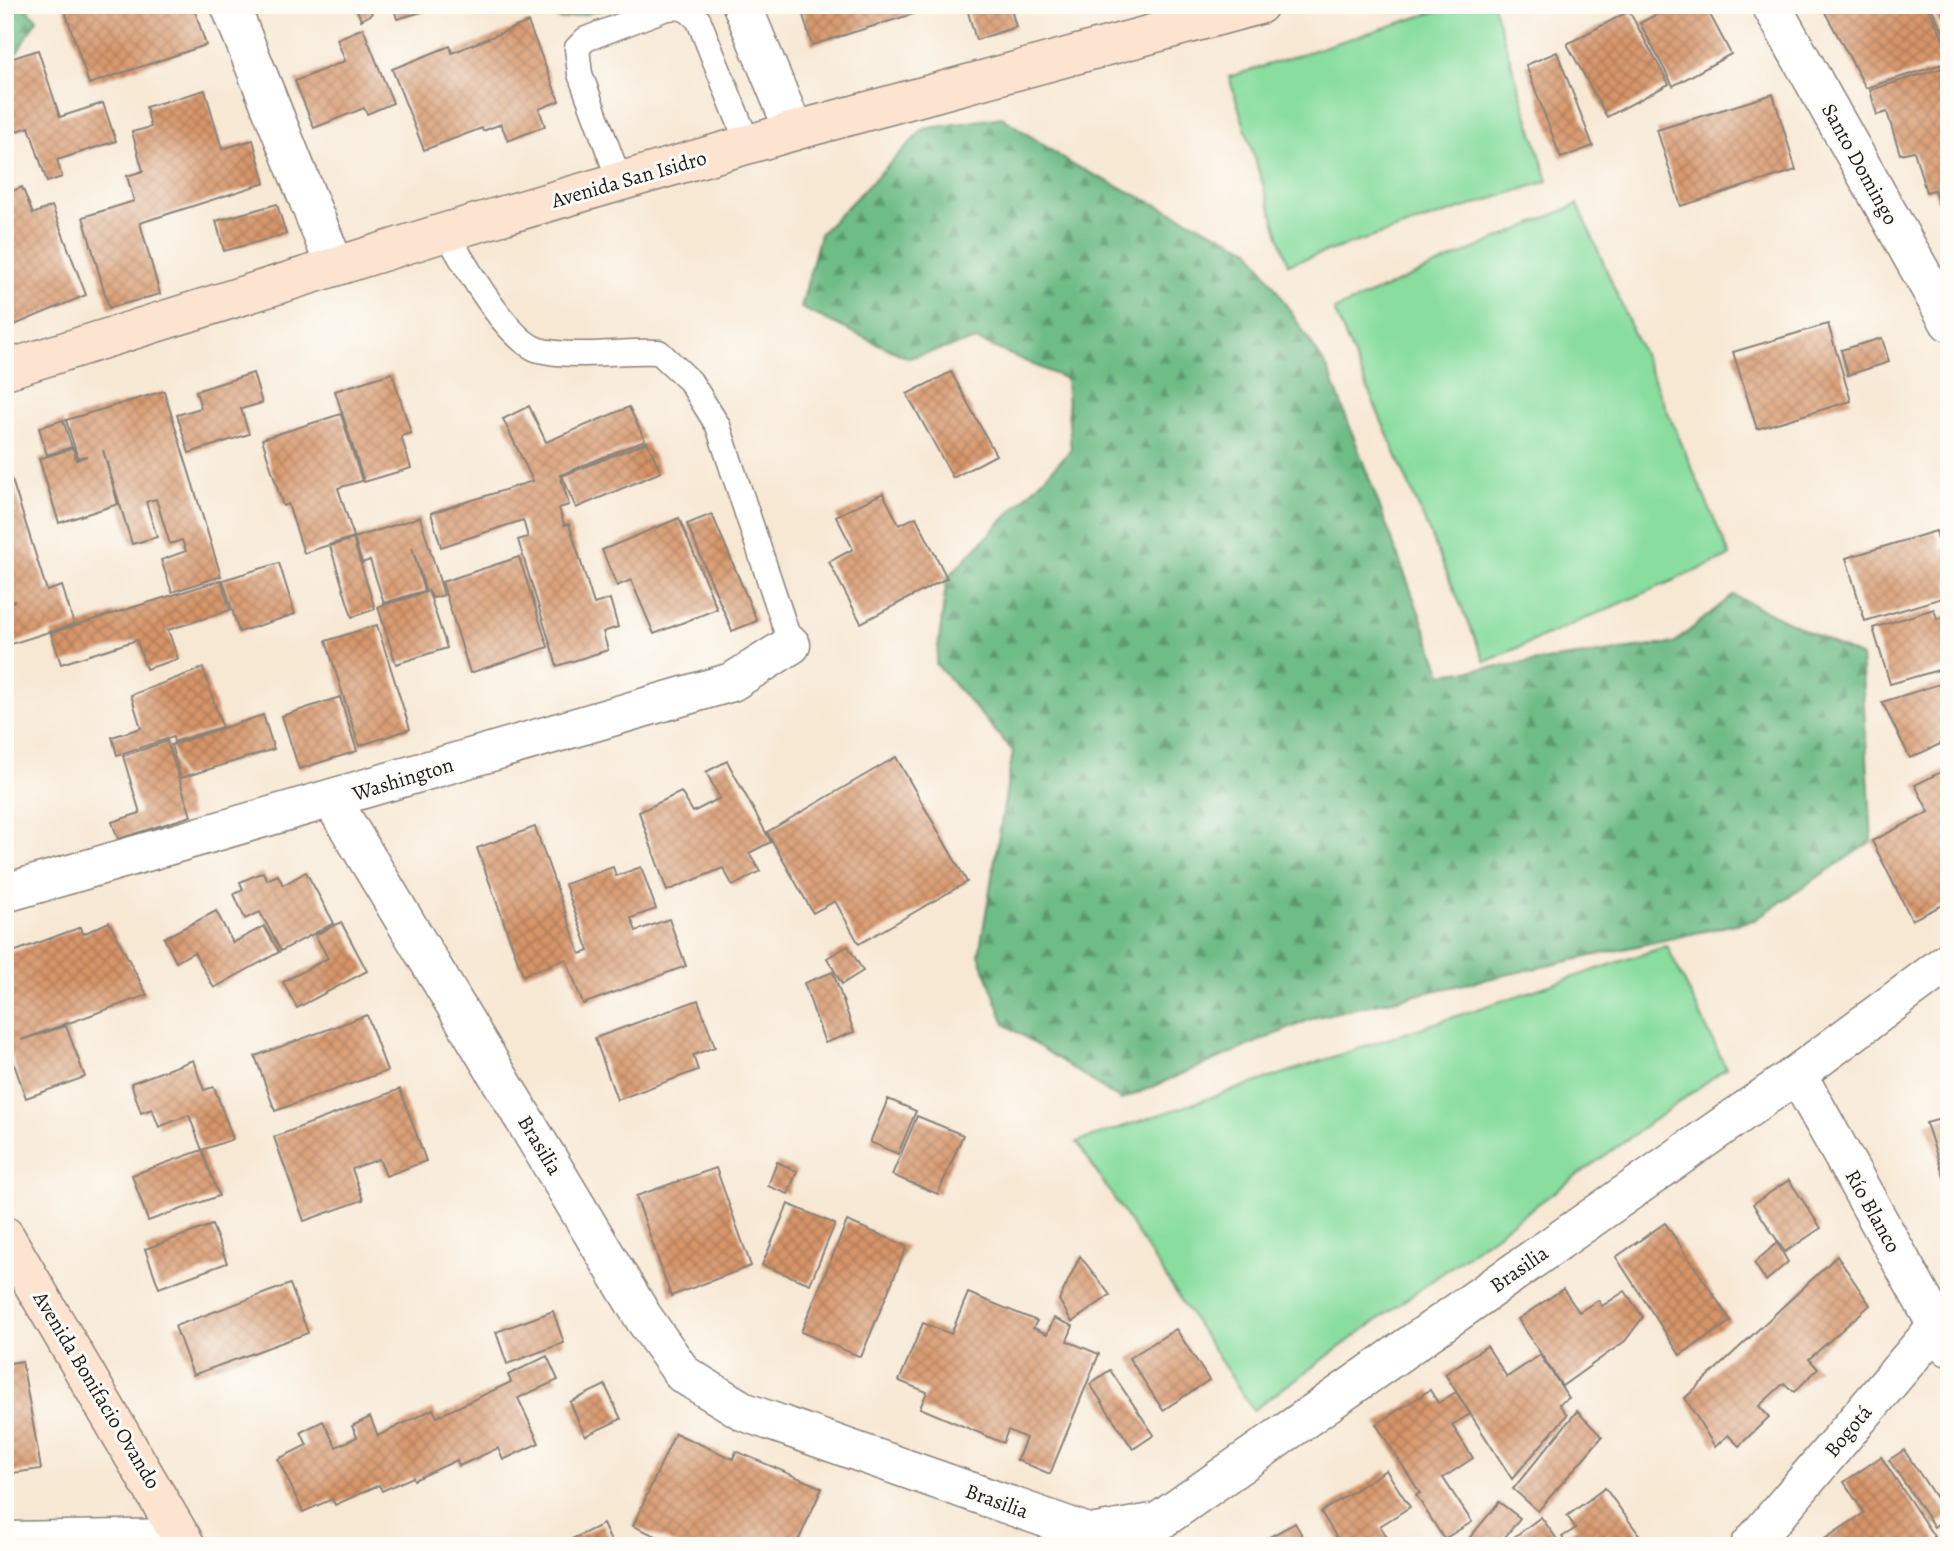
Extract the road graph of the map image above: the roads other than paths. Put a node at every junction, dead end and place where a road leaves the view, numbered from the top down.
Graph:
1 (230, 5) edge
2 (742, 5) edge
3 (1259, 5) edge
4 (1771, 5) edge
5 (794, 131) junction
6 (748, 145) junction
7 (620, 181) junction
8 (446, 232) junction
9 (334, 264) junction
10 (1949, 322) edge
11 (5, 370) edge
12 (791, 645) joint
13 (332, 800) junction
14 (5, 893) edge
15 (1949, 961) edge
16 (1797, 1074) junction
17 (5, 1236) edge
18 (1945, 1332) edge
19 (5, 1541) edge
20 (184, 1542) edge
21 (1751, 1546) edge

1 - 9 street
2 - 5 street
3 - 5 main road, Avenida San Isidro
4 - 10 street, Santo Domingo
5 - 6 main road, Avenida San Isidro
6 - 7 main road, Avenida San Isidro
6 - 7 lane
7 - 8 main road, Avenida San Isidro
8 - 9 main road, Avenida San Isidro
8 - 12 lane
9 - 11 main road, Avenida San Isidro
12 - 13 street, Washington
13 - 14 street, Washington
13 - 16 street, Brasilia
15 - 16 street, Brasilia
16 - 18 street, Río Blanco
17 - 20 main road, Avenida Bonifacio Ovando
18 - 21 street, Bogotá
19 - 20 street

